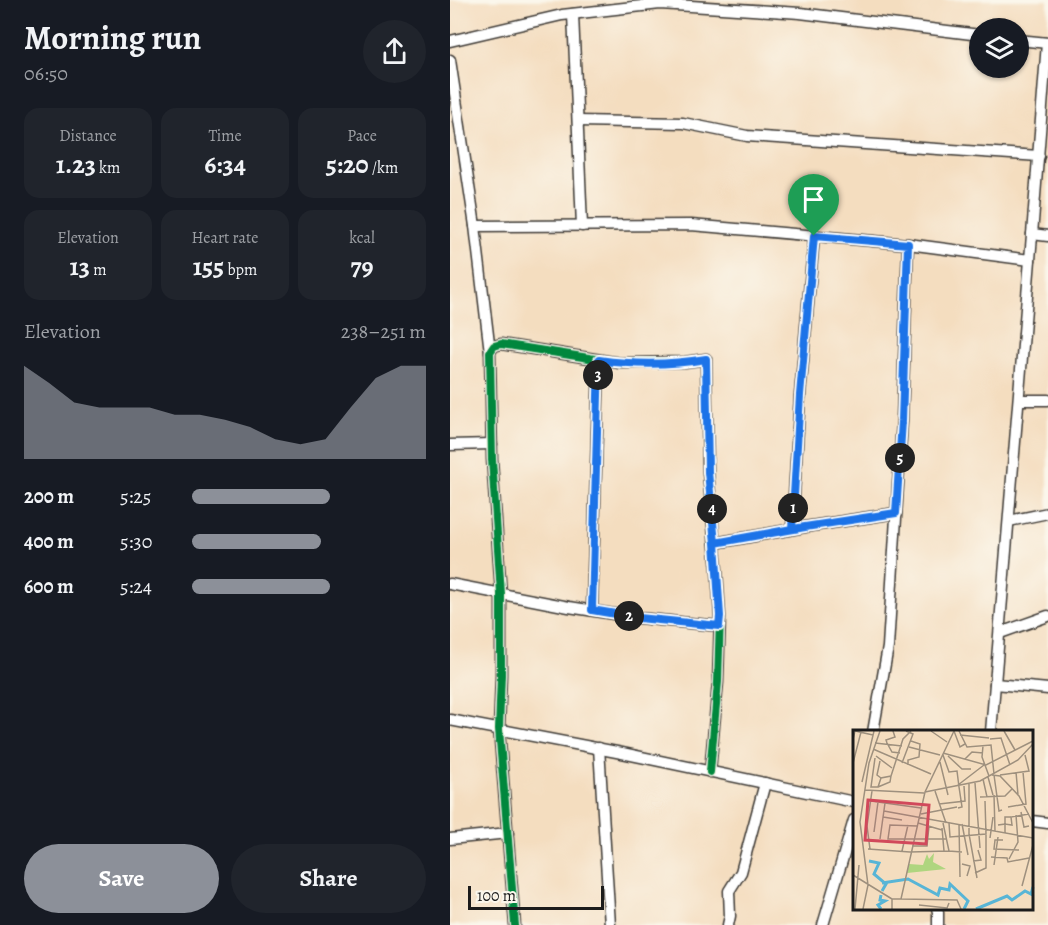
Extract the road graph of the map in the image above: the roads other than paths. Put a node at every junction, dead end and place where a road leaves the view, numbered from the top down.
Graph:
1 (802, 0) edge
2 (800, 13) junction
3 (573, 14) junction
4 (969, 34) edge
5 (450, 41) edge
6 (1029, 41) edge
7 (1048, 43) edge
8 (450, 60) edge
9 (578, 121) junction
10 (1038, 156) junction
11 (475, 226) junction
12 (582, 226) junction
13 (1032, 234) junction
14 (814, 236) junction
15 (1048, 236) edge
16 (908, 244) junction
17 (1030, 261) junction
18 (490, 352) junction
19 (599, 360) junction
20 (1019, 400) junction
21 (1048, 400) edge
22 (492, 444) junction
23 (450, 445) edge
24 (896, 513) junction
25 (1048, 513) edge
26 (1009, 521) junction
27 (792, 529) junction
28 (715, 543) junction
29 (450, 584) edge
30 (501, 594) junction
31 (592, 610) junction
32 (1048, 616) edge
33 (719, 626) junction
34 (1000, 633) junction
35 (995, 684) junction
36 (1048, 689) edge
37 (450, 720) edge
38 (499, 729) junction
39 (873, 730) edge
40 (991, 730) edge
41 (599, 748) junction
42 (710, 772) junction
43 (765, 783) junction
44 (853, 802) edge
45 (1033, 821) edge
46 (1048, 823) edge
47 (853, 827) edge
48 (508, 833) junction
49 (450, 839) edge
50 (937, 910) edge
51 (515, 925) edge
52 (610, 925) edge
53 (728, 925) edge
54 (823, 925) edge
55 (938, 925) edge

1 - 2 street
2 - 3 street
2 - 4 street
3 - 5 street
3 - 9 street
6 - 7 street
7 - 10 street
8 - 11 street
9 - 10 street
9 - 12 street
10 - 13 street
11 - 12 street
11 - 18 street
12 - 14 street
13 - 15 street
13 - 17 street
14 - 16 street
14 - 27 street
16 - 17 street
16 - 24 street
17 - 20 street
18 - 19 street
18 - 22 street
19 - 28 street
19 - 31 street
20 - 21 street
20 - 26 street
22 - 23 street
22 - 30 street
24 - 27 street
24 - 39 street
25 - 26 street
26 - 34 street
27 - 28 street
28 - 33 street
29 - 30 street
30 - 31 street
30 - 38 street
31 - 33 street
32 - 34 street
33 - 42 street
34 - 35 street
35 - 36 street
35 - 40 street
37 - 38 street
38 - 41 street
38 - 48 street
41 - 42 street
41 - 52 street
42 - 43 street
43 - 44 street
43 - 53 street
45 - 46 street
47 - 54 street
48 - 49 street
48 - 51 street
50 - 55 street

